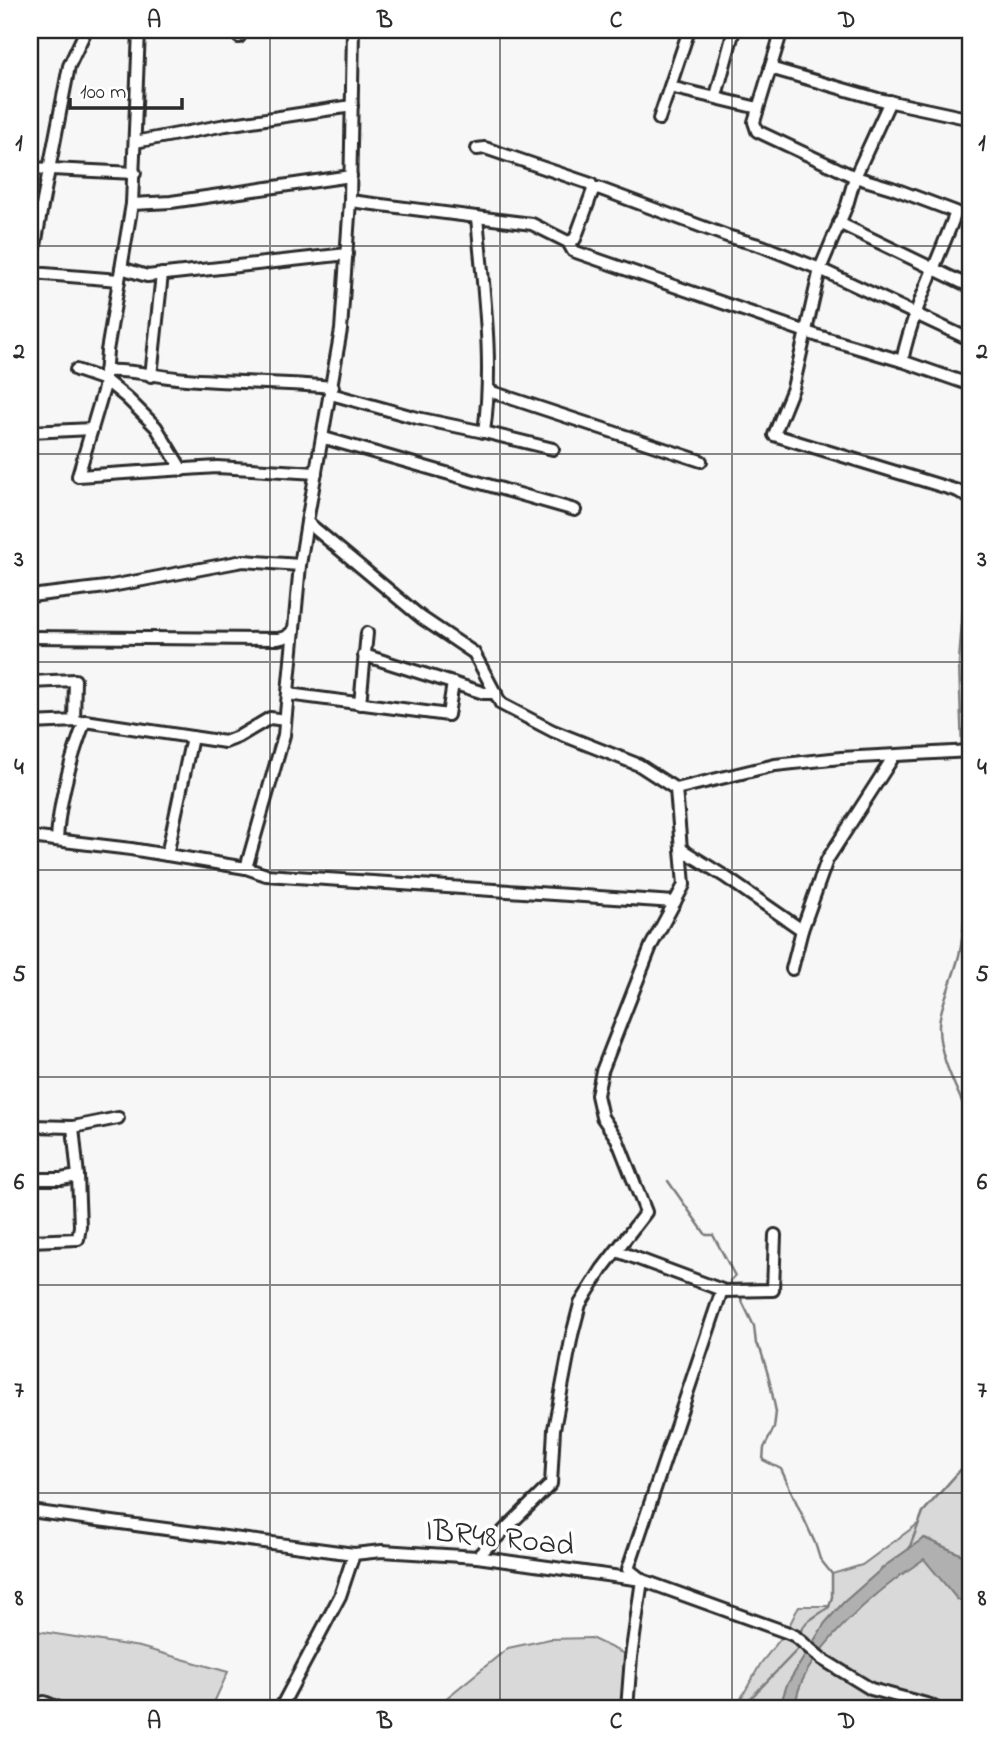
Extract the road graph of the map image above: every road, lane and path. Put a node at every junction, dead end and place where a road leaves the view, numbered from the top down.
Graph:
1 (86, 30) edge
2 (139, 30) edge
3 (353, 30) edge
4 (689, 30) edge
5 (734, 30) edge
6 (782, 30) edge
7 (770, 68) junction
8 (670, 87) junction
9 (716, 96) junction
10 (890, 102) junction
11 (352, 106) junction
12 (758, 108) junction
13 (971, 118) edge
14 (659, 119) dead end
15 (135, 142) junction
16 (477, 149) dead end
17 (30, 167) edge
18 (50, 169) junction
19 (135, 173) junction
20 (351, 176) junction
21 (855, 177) junction
22 (593, 190) junction
23 (350, 201) junction
24 (132, 204) junction
25 (477, 217) junction
26 (839, 223) junction
27 (568, 242) junction
28 (347, 254) junction
29 (935, 268) junction
30 (820, 269) junction
31 (32, 273) junction
32 (120, 274) junction
33 (162, 274) junction
34 (971, 288) edge
35 (30, 296) edge
36 (914, 315) junction
37 (805, 332) junction
38 (971, 340) edge
39 (902, 360) junction
40 (76, 370) dead end
41 (105, 375) junction
42 (151, 376) junction
43 (971, 386) edge
44 (332, 390) junction
45 (489, 391) junction
46 (92, 429) junction
47 (30, 432) edge
48 (484, 432) junction
49 (324, 438) junction
50 (553, 449) dead end
51 (701, 460) dead end
52 (182, 470) junction
53 (316, 473) junction
54 (971, 499) edge
55 (575, 510) dead end
56 (307, 522) junction
57 (300, 565) junction
58 (30, 596) edge
59 (971, 608) edge
60 (294, 630) junction
61 (367, 633) dead end
62 (30, 637) edge
63 (365, 655) junction
64 (970, 669) edge
65 (30, 681) edge
66 (453, 683) junction
67 (496, 693) junction
68 (288, 695) junction
69 (360, 704) junction
70 (971, 708) edge
71 (285, 720) junction
72 (79, 721) junction
73 (30, 723) edge
74 (192, 737) junction
75 (971, 751) edge
76 (894, 756) junction
77 (676, 789) junction
78 (30, 837) edge
79 (57, 840) junction
80 (681, 849) junction
81 (167, 855) junction
82 (246, 868) junction
83 (675, 902) junction
84 (802, 930) junction
85 (792, 969) dead end
86 (118, 1118) dead end
87 (30, 1126) edge
88 (73, 1127) junction
89 (78, 1176) junction
90 (30, 1179) edge
91 (775, 1235) dead end
92 (30, 1241) edge
93 (617, 1251) junction
94 (732, 1291) junction
95 (30, 1511) edge
96 (354, 1554) junction
97 (477, 1557) junction
98 (642, 1580) junction
99 (36, 1709) edge
100 (61, 1709) edge
101 (280, 1709) edge
102 (627, 1709) edge
103 (937, 1709) edge

1 - 18 street
2 - 15 street
3 - 11 street
4 - 8 street
5 - 9 street
6 - 7 street
7 - 10 street
7 - 12 street
8 - 9 street
8 - 14 street
9 - 12 street
10 - 13 street
10 - 21 street
11 - 15 street
11 - 20 street
12 - 21 street
15 - 19 street
16 - 22 street
17 - 18 street
18 - 19 street
18 - 31 street
19 - 24 street
20 - 23 street
20 - 24 street
21 - 26 street
21 - 29 street
22 - 27 street
22 - 30 street
23 - 25 street
23 - 28 street
24 - 32 street
25 - 27 street
25 - 45 street
26 - 29 street
26 - 30 street
27 - 37 street
28 - 33 street
28 - 44 street
29 - 34 street
29 - 36 street
30 - 36 street
30 - 37 street
31 - 32 street
31 - 35 street
32 - 33 street
32 - 41 street
33 - 42 street
36 - 38 street
36 - 39 street
37 - 39 street
37 - 54 street
39 - 43 street
40 - 41 street
41 - 42 street
41 - 46 street
41 - 52 street
42 - 44 street
44 - 48 street
44 - 49 street
45 - 48 street
45 - 51 street
46 - 47 street
46 - 52 street
48 - 50 street
49 - 53 street
49 - 55 street
52 - 53 street
53 - 56 street
56 - 57 street
56 - 67 street
57 - 58 street
57 - 60 street
59 - 64 street
60 - 62 street
60 - 68 street
61 - 63 street
63 - 66 street
63 - 69 street
64 - 70 street
65 - 72 street
66 - 67 street
66 - 69 street
67 - 77 street
68 - 69 street
68 - 71 street
71 - 74 street
71 - 82 street
72 - 73 street
72 - 74 street
72 - 79 street
74 - 81 street
75 - 76 street
76 - 77 street
76 - 84 street
77 - 80 street
78 - 79 street
79 - 81 street
80 - 83 street
80 - 84 street
81 - 82 street
82 - 83 street
83 - 93 street
84 - 85 street
86 - 88 street
87 - 88 street
88 - 89 street
89 - 90 street
89 - 92 street
91 - 94 street
93 - 94 street
93 - 97 street
94 - 98 street
95 - 96 street, IBR48 Road
96 - 97 street, IBR48 Road
96 - 101 street
97 - 98 street, IBR48 Road
98 - 102 street
98 - 103 street, IBR48 Road
99 - 100 street

